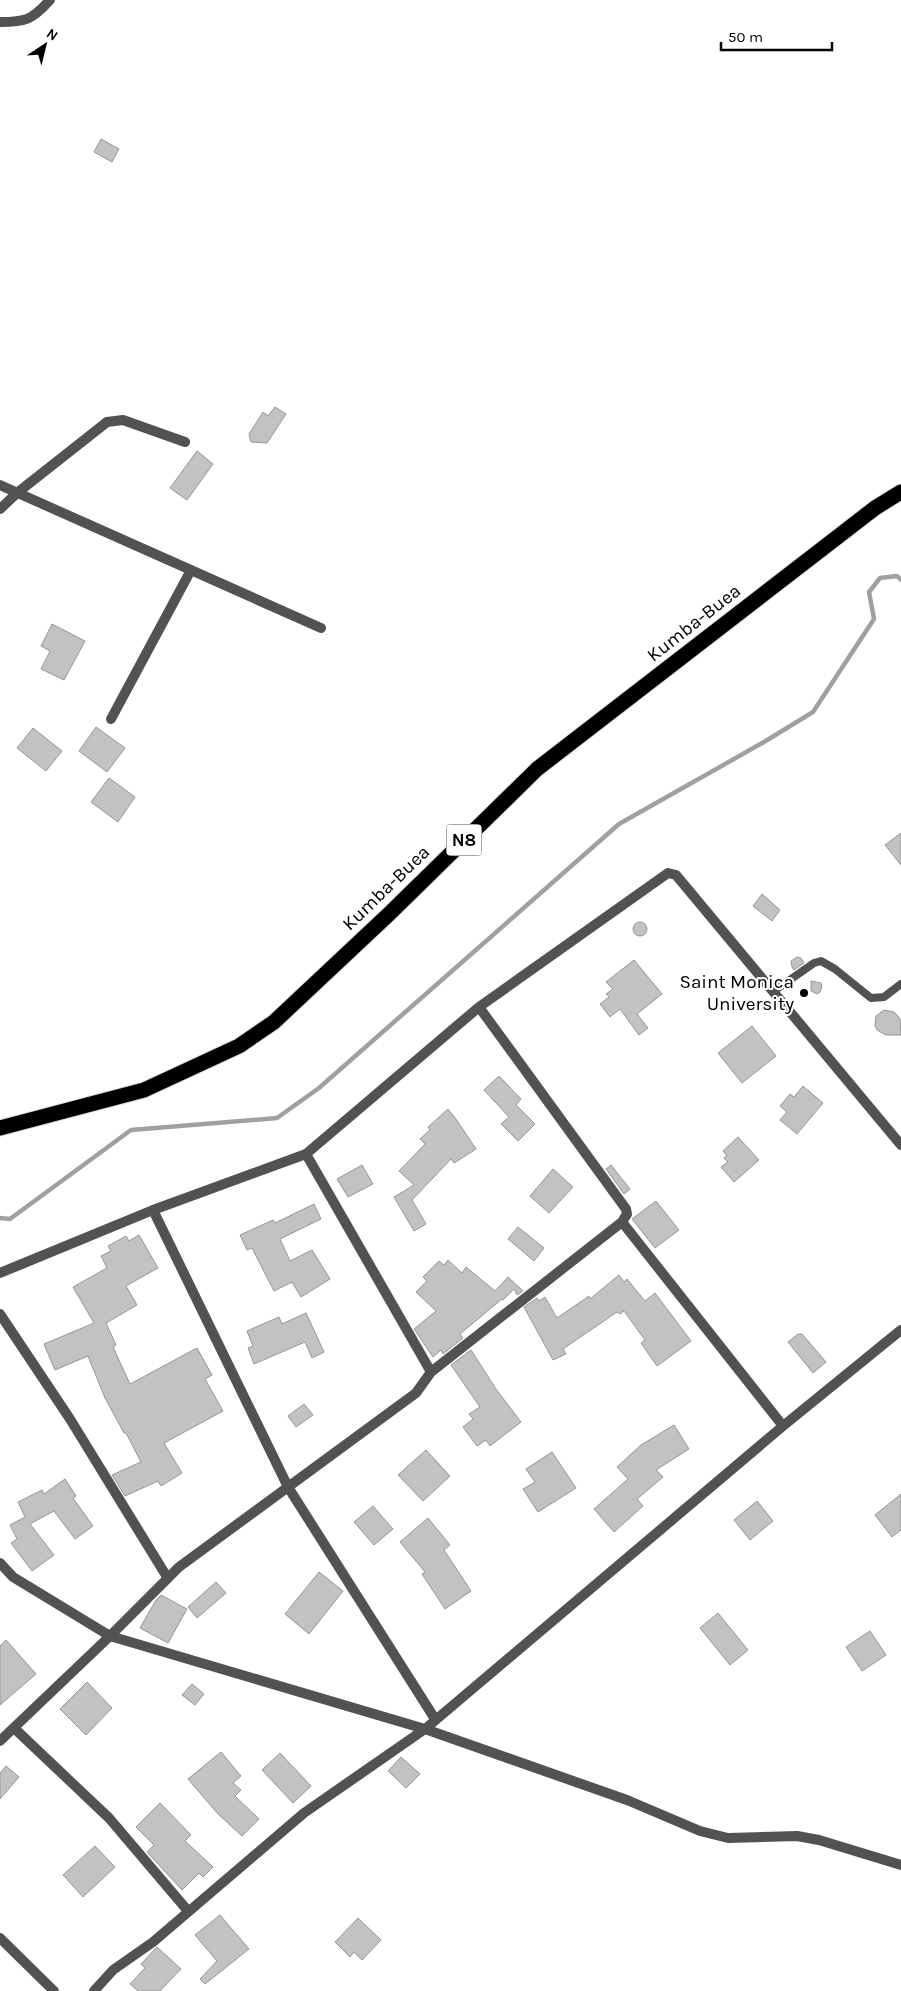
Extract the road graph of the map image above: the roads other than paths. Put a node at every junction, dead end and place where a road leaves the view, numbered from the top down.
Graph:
1 (50, 0) edge
2 (0, 22) edge
3 (185, 442) dead end
4 (0, 485) edge
5 (901, 492) edge
6 (17, 494) junction
7 (0, 509) edge
8 (191, 570) junction
9 (321, 628) dead end
10 (111, 719) dead end
11 (901, 984) edge
12 (774, 992) junction
13 (479, 1007) junction
14 (0, 1128) edge
15 (901, 1145) edge
16 (306, 1154) junction
17 (153, 1210) junction
18 (622, 1222) junction
19 (0, 1273) edge
20 (0, 1314) edge
21 (901, 1330) edge
22 (431, 1372) junction
23 (782, 1426) junction
24 (288, 1487) junction
25 (0, 1563) edge
26 (167, 1577) junction
27 (110, 1636) junction
28 (435, 1720) junction
29 (14, 1728) junction
30 (424, 1729) junction
31 (0, 1741) edge
32 (901, 1865) edge
33 (188, 1912) junction
34 (0, 1938) edge
35 (97, 1990) edge
36 (54, 1991) edge

1 - 2 street
3 - 6 street
4 - 6 street
5 - 14 highway, Kumba-Buea / N8
6 - 7 street
6 - 8 street
8 - 9 street
8 - 10 street
11 - 12 lane
12 - 13 street
12 - 15 street
13 - 16 street
13 - 18 street
16 - 17 street
16 - 22 street
17 - 19 street
17 - 24 street
18 - 22 street
18 - 23 street
20 - 26 street
21 - 23 street
22 - 24 street
23 - 28 street
24 - 26 street
24 - 28 street
25 - 27 street
26 - 27 street
27 - 29 street
27 - 30 street
28 - 30 street
29 - 31 street
29 - 33 street
30 - 32 street
30 - 33 street
33 - 35 street
34 - 36 street

